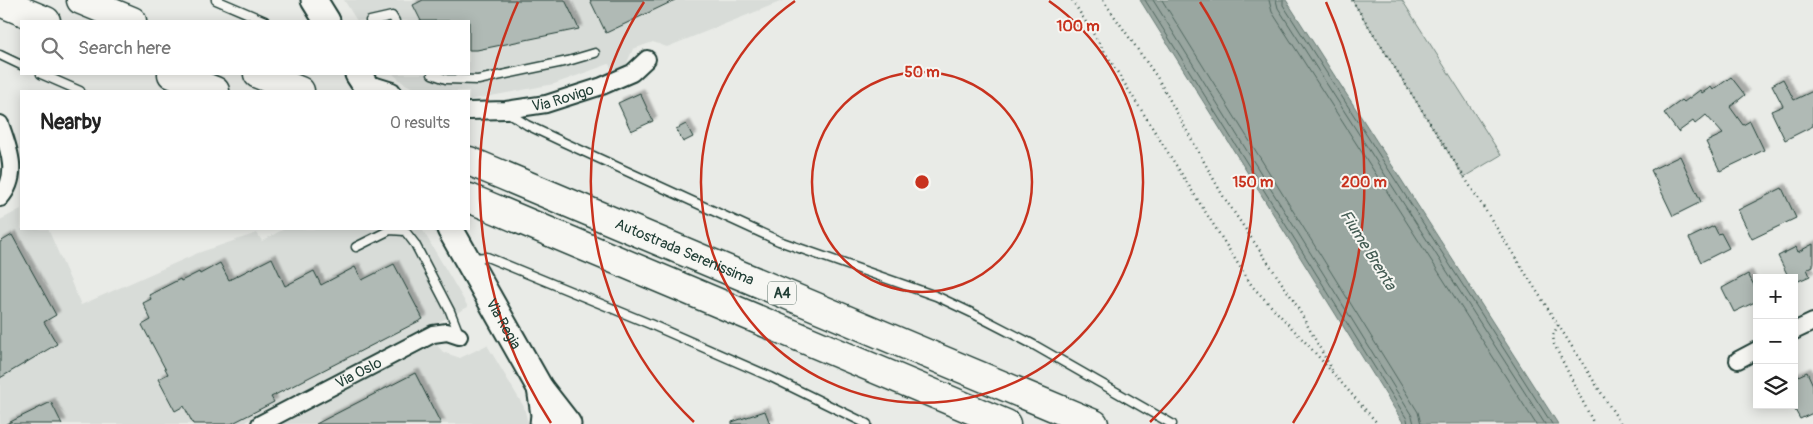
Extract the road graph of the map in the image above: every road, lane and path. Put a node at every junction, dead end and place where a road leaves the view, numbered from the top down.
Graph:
1 (81, 0) edge
2 (216, 0) edge
3 (314, 0) edge
4 (1072, 0) edge
5 (1103, 0) edge
6 (1352, 0) edge
7 (0, 2) edge
8 (44, 20) edge
9 (130, 20) edge
10 (263, 20) edge
11 (325, 20) edge
12 (374, 20) edge
13 (394, 20) edge
14 (595, 53) dead end
15 (0, 55) edge
16 (647, 59) dead end
17 (20, 65) edge
18 (43, 75) edge
19 (174, 75) edge
20 (260, 75) edge
21 (434, 75) edge
22 (78, 90) edge
23 (212, 90) edge
24 (298, 90) edge
25 (506, 110) junction
26 (470, 111) edge
27 (0, 124) edge
28 (470, 161) edge
29 (0, 194) edge
30 (0, 198) edge
31 (470, 199) edge
32 (451, 230) edge
33 (356, 247) dead end
34 (468, 258) junction
35 (1813, 322) edge
36 (1558, 325) junction
37 (1798, 329) edge
38 (459, 336) joint
39 (1753, 352) edge
40 (1738, 360) dead end
41 (1335, 375) junction
42 (540, 388) junction
43 (260, 424) edge
44 (543, 424) edge
45 (568, 424) edge
46 (867, 424) edge
47 (1006, 424) edge
48 (1094, 424) edge
49 (1172, 424) edge
50 (1378, 424) edge
51 (1594, 424) edge
52 (1621, 424) edge

1 - 9 highway
2 - 10 lane
3 - 11 main road
4 - 41 path
5 - 41 path
6 - 36 path
7 - 8 highway
12 - 13 lane
14 - 21 lane
15 - 17 lane
16 - 25 street, Via Rovigo
18 - 22 lane
19 - 23 highway
20 - 24 highway
25 - 26 street, Via Rovigo
25 - 49 lane
27 - 30 street
28 - 48 highway, Autostrada Serenissima / A4
29 - 30 street
31 - 47 highway, A4
32 - 34 main road, Via Regia
33 - 38 lane
34 - 42 main road, Via Regia
34 - 46 lane
35 - 37 street
36 - 51 path
36 - 52 path
38 - 43 street, Via Oslo
39 - 40 street
41 - 50 path
42 - 44 main road, Via Regia
42 - 45 main road, Via Regia

